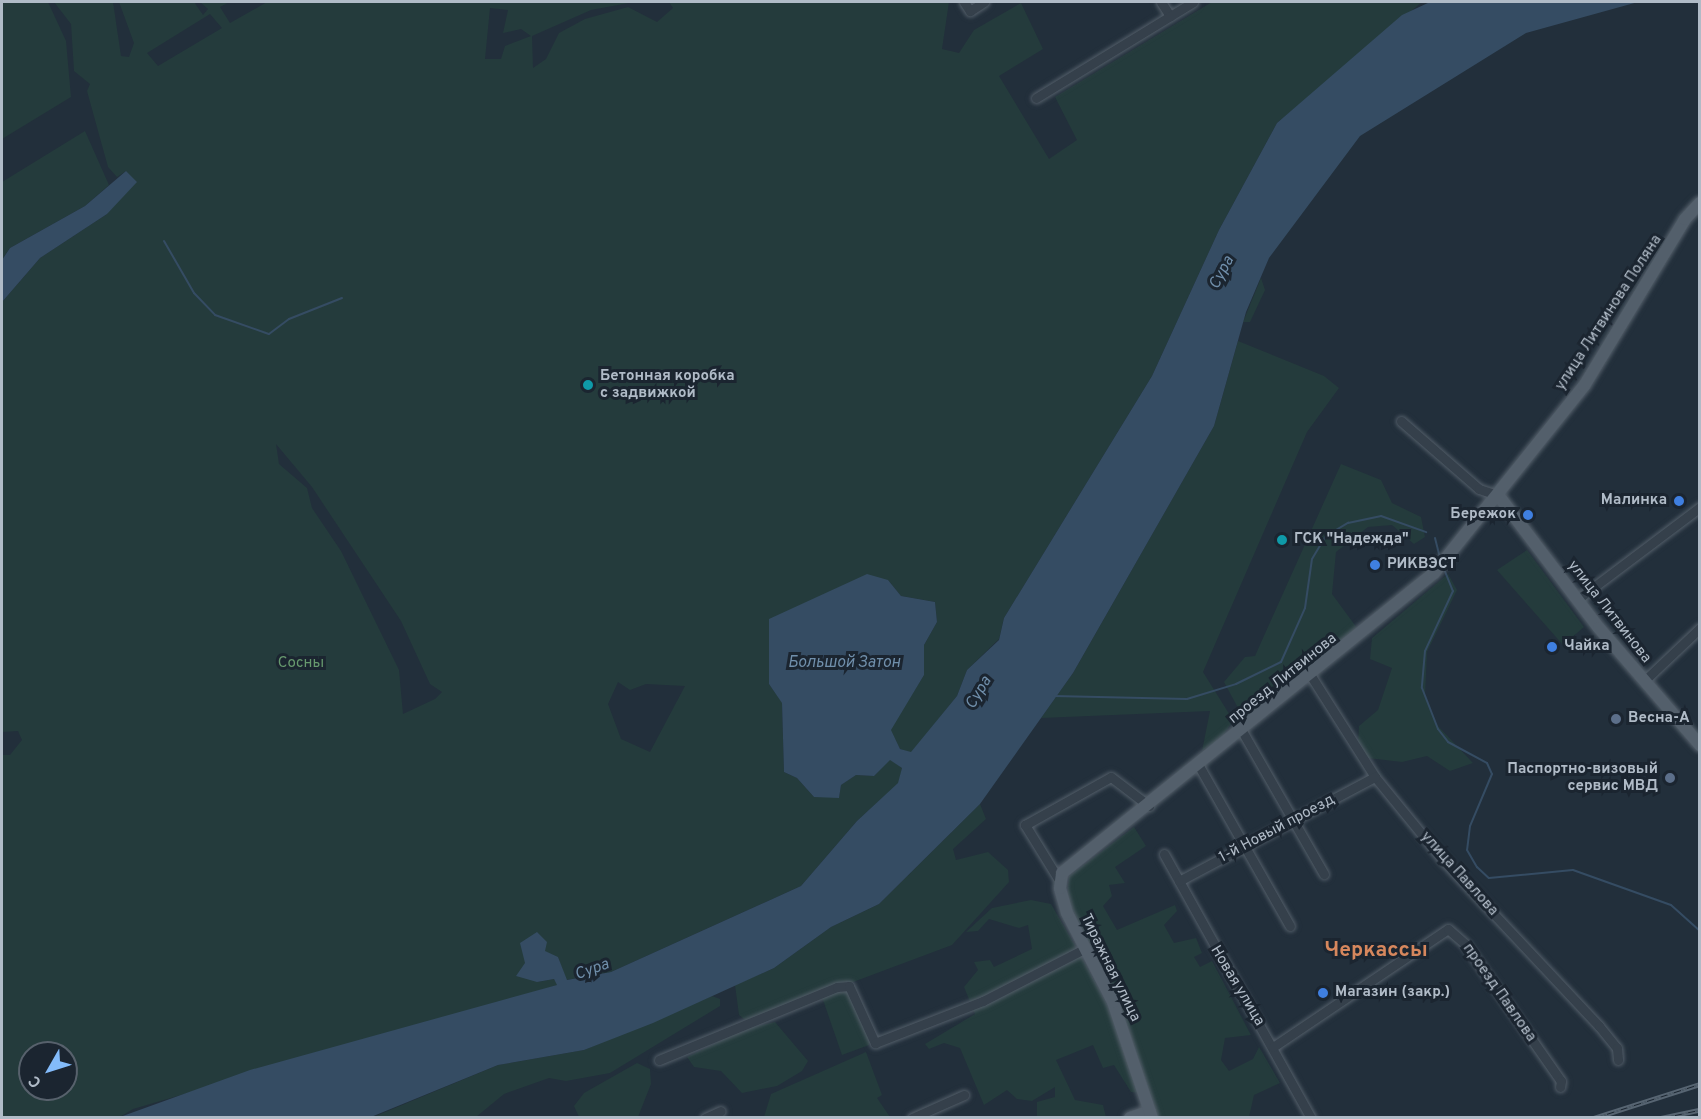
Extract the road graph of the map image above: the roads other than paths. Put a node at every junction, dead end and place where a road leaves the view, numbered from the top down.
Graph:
1 (964, 2) edge
2 (984, 2) edge
3 (1161, 2) edge
4 (1193, 2) edge
5 (1170, 16) junction
6 (1036, 98) dead end
7 (1700, 203) edge
8 (1401, 421) dead end
9 (1498, 495) junction
10 (1700, 507) edge
11 (1578, 599) junction
12 (1700, 628) edge
13 (1311, 676) junction
14 (1644, 681) junction
15 (1242, 731) junction
16 (1699, 742) edge
17 (1199, 766) junction
18 (1375, 777) junction
19 (1149, 806) junction
20 (1295, 820) junction
21 (1248, 844) junction
22 (1164, 854) dead end
23 (1324, 874) dead end
24 (1059, 880) junction
25 (1179, 881) junction
26 (1290, 926) dead end
27 (1084, 949) junction
28 (1273, 1047) junction
29 (659, 1060) dead end
30 (1618, 1060) dead end
31 (1560, 1087) dead end
32 (964, 1095) dead end
33 (721, 1111) dead end
34 (1151, 1114) edge
35 (705, 1118) edge
36 (912, 1118) edge
37 (1130, 1118) edge
38 (1311, 1118) edge

1 - 2 street
3 - 5 street
4 - 5 street
5 - 6 street
7 - 9 main road, улица Литвинова Поляна
8 - 9 street
9 - 11 main road, улица Литвинова
9 - 13 main road, проезд Литвинова
10 - 11 street
11 - 14 main road, улица Литвинова
12 - 14 street
13 - 15 main road, проезд Литвинова
13 - 18 street, улица Павлова
14 - 16 main road, улица Литвинова
15 - 17 main road, проезд Литвинова
15 - 20 street
17 - 19 main road, проезд Литвинова
17 - 21 street
18 - 20 street, 1-й Новый проезд
18 - 30 street, улица Павлова
19 - 24 main road, проезд Литвинова
19 - 24 street
20 - 21 street, 1-й Новый проезд
20 - 23 street
21 - 25 street, 1-й Новый проезд
21 - 26 street
22 - 25 street, Новая улица
24 - 27 main road, Тиражная улица
25 - 28 street, Новая улица
27 - 29 street
27 - 34 main road, Тиражная улица
28 - 31 street, проезд Павлова
28 - 38 street, Новая улица
32 - 36 street
33 - 35 street
34 - 37 main road

